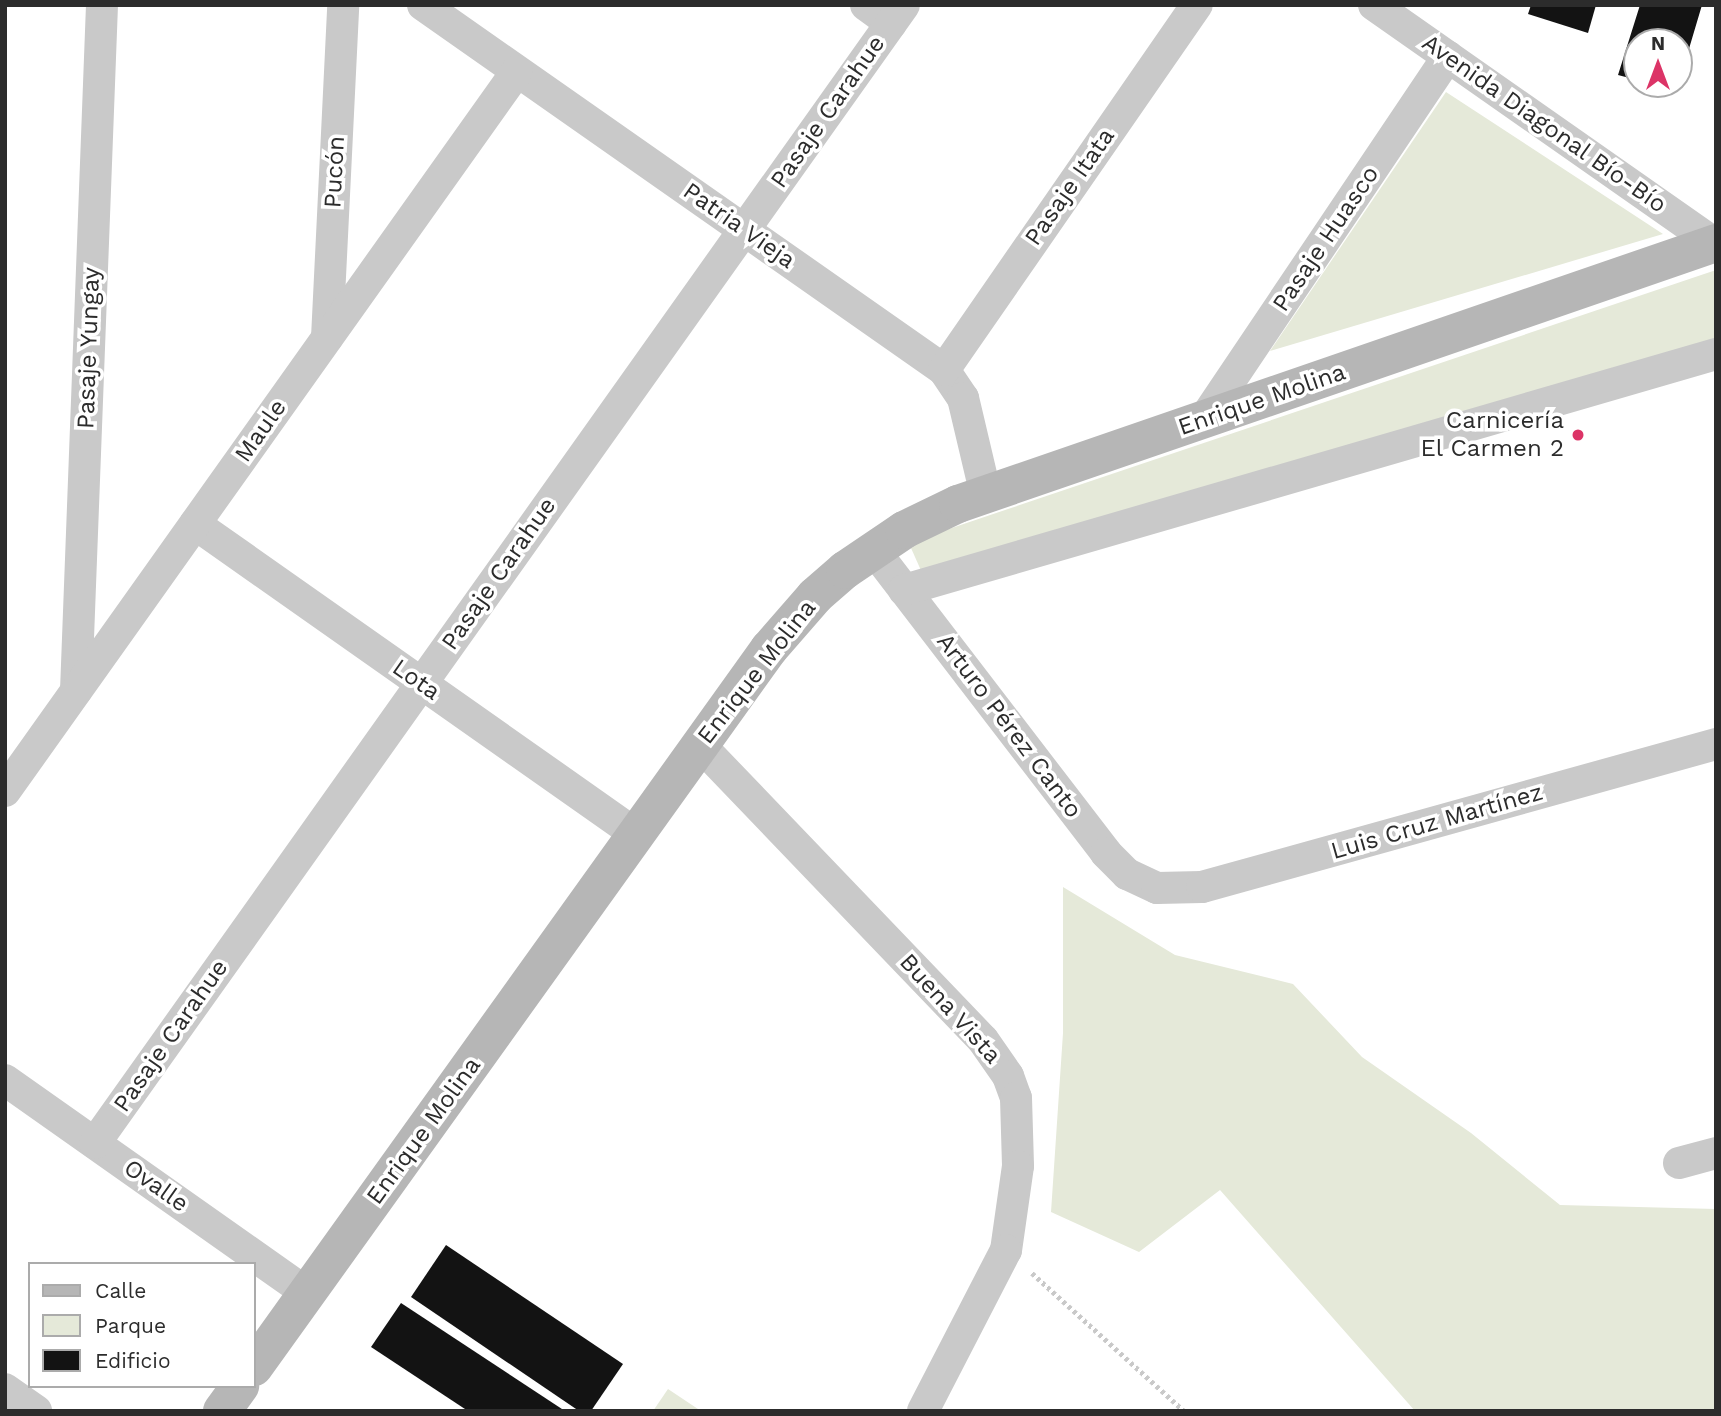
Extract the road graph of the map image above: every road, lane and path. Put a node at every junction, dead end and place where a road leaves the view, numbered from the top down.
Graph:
1 (102, 5) edge
2 (343, 5) edge
3 (424, 5) edge
4 (866, 5) edge
5 (1197, 5) edge
6 (1374, 5) edge
7 (898, 14) edge
8 (1448, 57) junction
9 (517, 71) junction
10 (744, 229) junction
11 (1715, 243) edge
12 (327, 338) junction
13 (1716, 354) edge
14 (944, 369) junction
15 (1203, 421) junction
16 (986, 495) junction
17 (195, 524) junction
18 (873, 549) junction
19 (904, 590) junction
20 (422, 684) junction
21 (76, 691) junction
22 (1716, 744) edge
23 (701, 746) junction
24 (5, 792) edge
25 (636, 835) junction
26 (1157, 888) joint
27 (5, 1080) edge
28 (95, 1143) junction
29 (1716, 1153) edge
30 (1679, 1163) dead end
31 (1006, 1250) junction
32 (307, 1293) junction
33 (256, 1364) edge
34 (239, 1388) edge
35 (5, 1389) edge
36 (36, 1411) edge
37 (222, 1411) edge
38 (923, 1411) edge
39 (1184, 1411) edge

1 - 21 street, Pasaje Yungay
2 - 12 street, Pucón
3 - 9 street, Patria Vieja
4 - 7 street
5 - 14 street, Pasaje Itata
6 - 8 street, Avenida Diagonal Bío-Bío
7 - 10 street, Pasaje Carahue
8 - 11 street, Avenida Diagonal Bío-Bío
8 - 15 street, Pasaje Huasco
9 - 10 street, Patria Vieja
9 - 12 street, Maule
10 - 14 street, Patria Vieja
10 - 20 street, Pasaje Carahue
11 - 15 main road, Enrique Molina
12 - 17 street, Maule
13 - 19 street
14 - 16 street, Patria Vieja
15 - 16 main road, Enrique Molina
16 - 18 main road, Enrique Molina
17 - 20 street, Lota
17 - 21 street, Maule
18 - 19 street, Arturo Pérez Canto
18 - 23 main road, Enrique Molina
19 - 26 street, Arturo Pérez Canto
20 - 25 street, Lota
20 - 28 street, Pasaje Carahue
21 - 24 street, Maule
22 - 26 street, Luis Cruz Martínez
23 - 25 main road, Enrique Molina
23 - 31 street, Buena Vista
25 - 32 main road, Enrique Molina
27 - 28 street, Ovalle
28 - 32 street, Ovalle
29 - 30 street
31 - 38 street, Buena Vista
31 - 39 path
32 - 33 main road, Enrique Molina
34 - 37 main road
35 - 36 street

